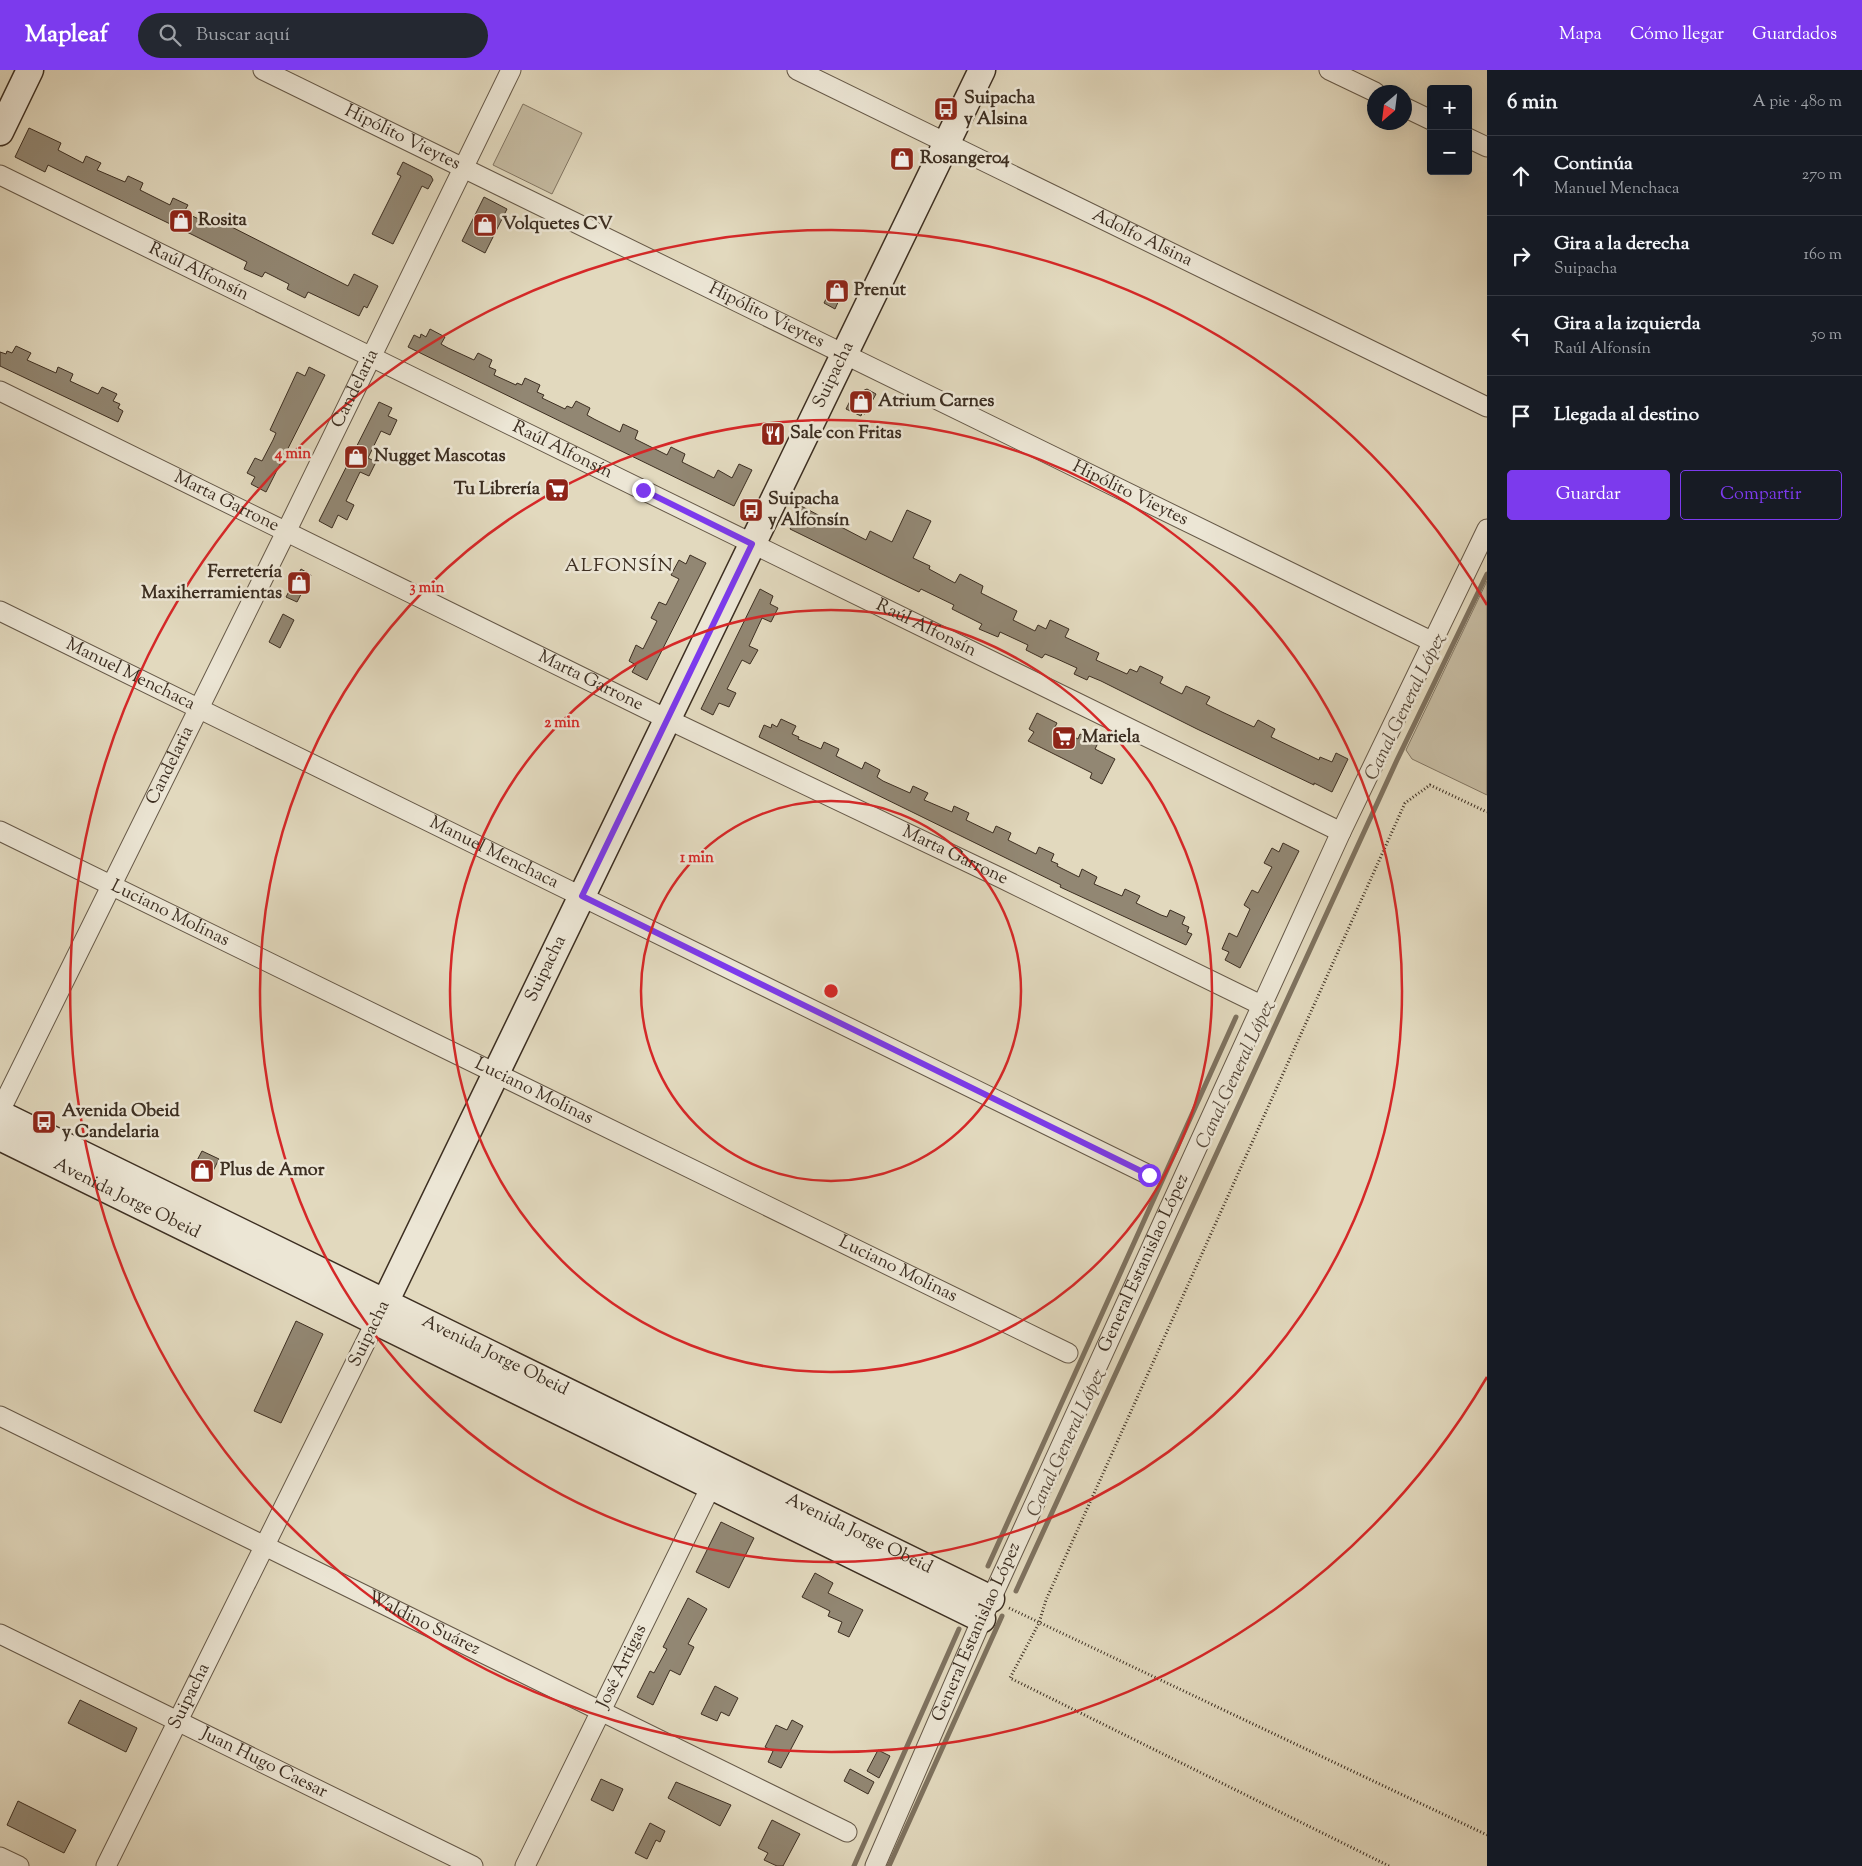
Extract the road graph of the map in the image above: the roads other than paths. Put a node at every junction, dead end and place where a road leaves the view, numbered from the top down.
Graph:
1 (30, 70) edge
2 (263, 70) edge
3 (511, 70) edge
4 (797, 70) edge
5 (982, 70) edge
6 (1329, 70) edge
7 (1367, 88) edge
8 (1412, 111) edge
9 (1427, 118) edge
10 (0, 132) edge
11 (1472, 140) edge
12 (946, 143) junction
13 (1487, 147) edge
14 (463, 168) junction
15 (0, 175) edge
16 (844, 355) junction
17 (371, 357) junction
18 (0, 391) edge
19 (1487, 407) edge
20 (1487, 529) edge
21 (286, 532) junction
22 (752, 544) junction
23 (0, 611) edge
24 (1431, 642) junction
25 (199, 709) junction
26 (667, 719) junction
27 (0, 831) edge
28 (1341, 832) junction
29 (112, 885) junction
30 (582, 896) junction
31 (1263, 1006) junction
32 (496, 1073) junction
33 (0, 1112) edge
34 (0, 1137) edge
35 (1149, 1175) dead end
36 (380, 1312) junction
37 (1068, 1353) dead end
38 (0, 1416) edge
39 (716, 1476) junction
40 (265, 1546) junction
41 (986, 1609) junction
42 (0, 1634) edge
43 (601, 1711) junction
44 (178, 1721) junction
45 (848, 1832) dead end
46 (0, 1857) edge
47 (18, 1866) edge
48 (106, 1866) edge
49 (473, 1866) edge
50 (525, 1866) edge
51 (875, 1866) edge

1 - 10 main road
2 - 14 street, Hipólito Vieytes
3 - 14 street, Candelaria
4 - 12 street, Adolfo Alsina
5 - 12 main road, Suipacha
6 - 7 street
8 - 9 street
11 - 13 street
12 - 16 main road, Suipacha
12 - 19 street, Adolfo Alsina
14 - 16 street, Hipólito Vieytes
14 - 17 street, Candelaria
15 - 17 street, Raúl Alfonsín
16 - 22 main road, Suipacha
16 - 24 street, Hipólito Vieytes
17 - 21 street, Candelaria
17 - 22 street, Raúl Alfonsín
18 - 21 street, Marta Garrone
20 - 24 street, General Estanislao López
21 - 25 street, Candelaria
21 - 26 street, Marta Garrone
22 - 26 main road, Suipacha
22 - 28 street, Raúl Alfonsín
23 - 25 street, Manuel Menchaca
24 - 28 street, General Estanislao López
25 - 29 street, Candelaria
25 - 30 street, Manuel Menchaca
26 - 30 main road, Suipacha
26 - 31 street, Marta Garrone
27 - 29 street, Luciano Molinas
28 - 31 street, General Estanislao López
29 - 32 street, Luciano Molinas
29 - 33 street, Candelaria
30 - 32 main road, Suipacha
30 - 35 street, Manuel Menchaca
31 - 41 street, General Estanislao López
32 - 36 main road, Suipacha
32 - 37 street, Luciano Molinas
33 - 36 main road, Avenida Jorge Obeid
34 - 36 main road, Avenida Jorge Obeid
36 - 39 main road, Avenida Jorge Obeid
36 - 40 street, Suipacha
38 - 40 street, Waldino Suárez
39 - 41 main road, Avenida Jorge Obeid
39 - 43 street, José Artigas
40 - 43 street, Waldino Suárez
40 - 44 street, Suipacha
41 - 51 street, General Estanislao López
42 - 44 street, Juan Hugo Caesar
43 - 45 street, Waldino Suárez
43 - 50 street, José Artigas
44 - 48 street, Suipacha
44 - 49 street, Juan Hugo Caesar
46 - 47 street

